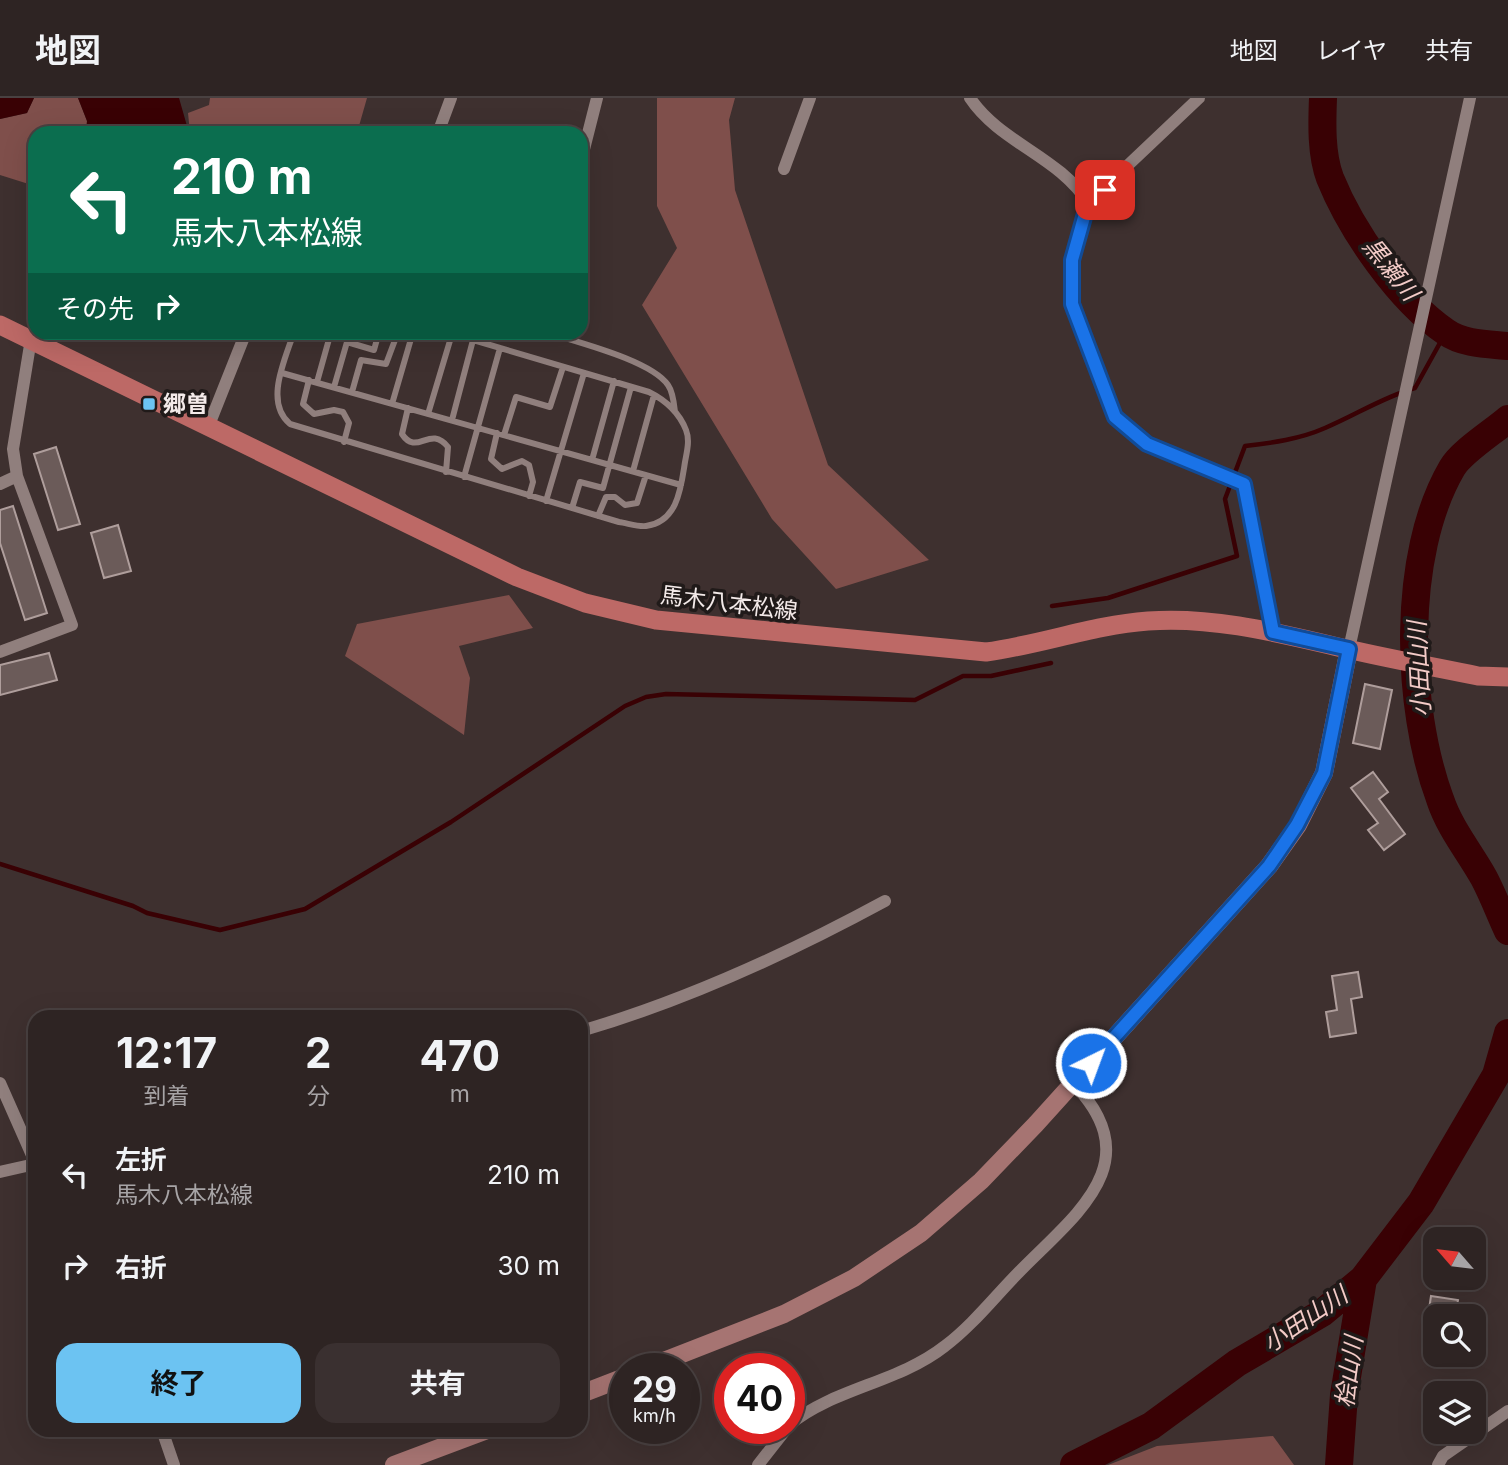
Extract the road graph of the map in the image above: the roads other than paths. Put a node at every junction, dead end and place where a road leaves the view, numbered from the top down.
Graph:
1 (451, 98) edge
2 (597, 98) edge
3 (810, 98) edge
4 (970, 98) edge
5 (1199, 98) edge
6 (1470, 98) edge
7 (441, 126) edge
8 (588, 133) edge
9 (784, 169) dead end
10 (1088, 203) junction
11 (0, 325) edge
12 (28, 338) edge
13 (31, 340) edge
14 (33, 340) edge
15 (243, 340) edge
16 (292, 340) edge
17 (328, 340) edge
18 (377, 340) edge
19 (395, 340) edge
20 (411, 340) edge
21 (447, 340) edge
22 (473, 340) joint
23 (571, 340) edge
24 (500, 348) junction
25 (563, 367) junction
26 (282, 373) junction
27 (584, 373) junction
28 (313, 381) junction
29 (614, 381) junction
30 (334, 387) junction
31 (631, 387) junction
32 (352, 392) junction
33 (654, 394) junction
34 (392, 404) junction
35 (408, 408) junction
36 (676, 413) junction
37 (428, 414) junction
38 (452, 420) junction
39 (209, 425) junction
40 (478, 428) junction
41 (500, 434) junction
42 (344, 442) junction
43 (561, 451) junction
44 (592, 460) junction
45 (609, 465) junction
46 (633, 471) junction
47 (446, 472) junction
48 (646, 475) junction
49 (17, 476) junction
50 (464, 477) junction
51 (0, 484) edge
52 (681, 485) junction
53 (529, 496) junction
54 (546, 501) junction
55 (572, 508) junction
56 (598, 516) junction
57 (1273, 632) junction
58 (1349, 649) junction
59 (0, 652) edge
60 (1508, 677) edge
61 (885, 901) dead end
62 (588, 1029) edge
63 (0, 1083) edge
64 (1073, 1083) junction
65 (28, 1147) edge
66 (28, 1165) edge
67 (0, 1172) edge
68 (684, 1353) edge
69 (609, 1383) edge
70 (588, 1391) edge
71 (805, 1412) edge
72 (1508, 1412) edge
73 (164, 1437) edge
74 (468, 1437) edge
75 (775, 1444) edge
76 (174, 1465) edge
77 (394, 1465) edge
78 (758, 1465) edge
79 (1438, 1465) edge

1 - 7 street
2 - 8 street
3 - 9 street
4 - 10 street
5 - 10 street
6 - 58 street
10 - 57 street
11 - 12 main road, 馬木八本松線
13 - 49 street
14 - 39 main road, 馬木八本松線
15 - 39 street
16 - 26 lane
17 - 28 lane
18 - 30 lane
19 - 32 lane
20 - 34 lane
21 - 37 lane
22 - 24 lane
22 - 38 lane
23 - 36 lane
24 - 25 lane
24 - 40 lane
25 - 27 lane
25 - 41 lane
26 - 28 lane
26 - 42 lane
27 - 29 lane
27 - 43 lane
28 - 30 lane
28 - 42 lane
29 - 31 lane
29 - 44 lane
30 - 32 lane
31 - 33 lane
31 - 45 lane
32 - 34 lane
33 - 36 lane
33 - 46 lane
34 - 35 lane
35 - 37 lane
35 - 47 lane
36 - 52 lane
37 - 38 lane
38 - 40 lane
39 - 57 main road, 馬木八本松線
40 - 41 lane
40 - 50 lane
41 - 43 lane
41 - 53 lane
42 - 47 lane
43 - 44 lane
43 - 54 lane
44 - 45 lane
45 - 46 lane
45 - 55 lane
46 - 48 lane
47 - 50 lane
48 - 52 lane
48 - 56 lane
49 - 51 street
49 - 59 street
50 - 53 lane
52 - 56 lane
53 - 54 lane
54 - 55 lane
55 - 56 lane
57 - 58 main road, 馬木八本松線
58 - 60 main road, 馬木八本松線
58 - 64 street
61 - 62 street
63 - 65 street
64 - 68 street
64 - 71 street
66 - 67 street
69 - 70 street
72 - 79 street
73 - 76 street
74 - 77 street
75 - 78 street

